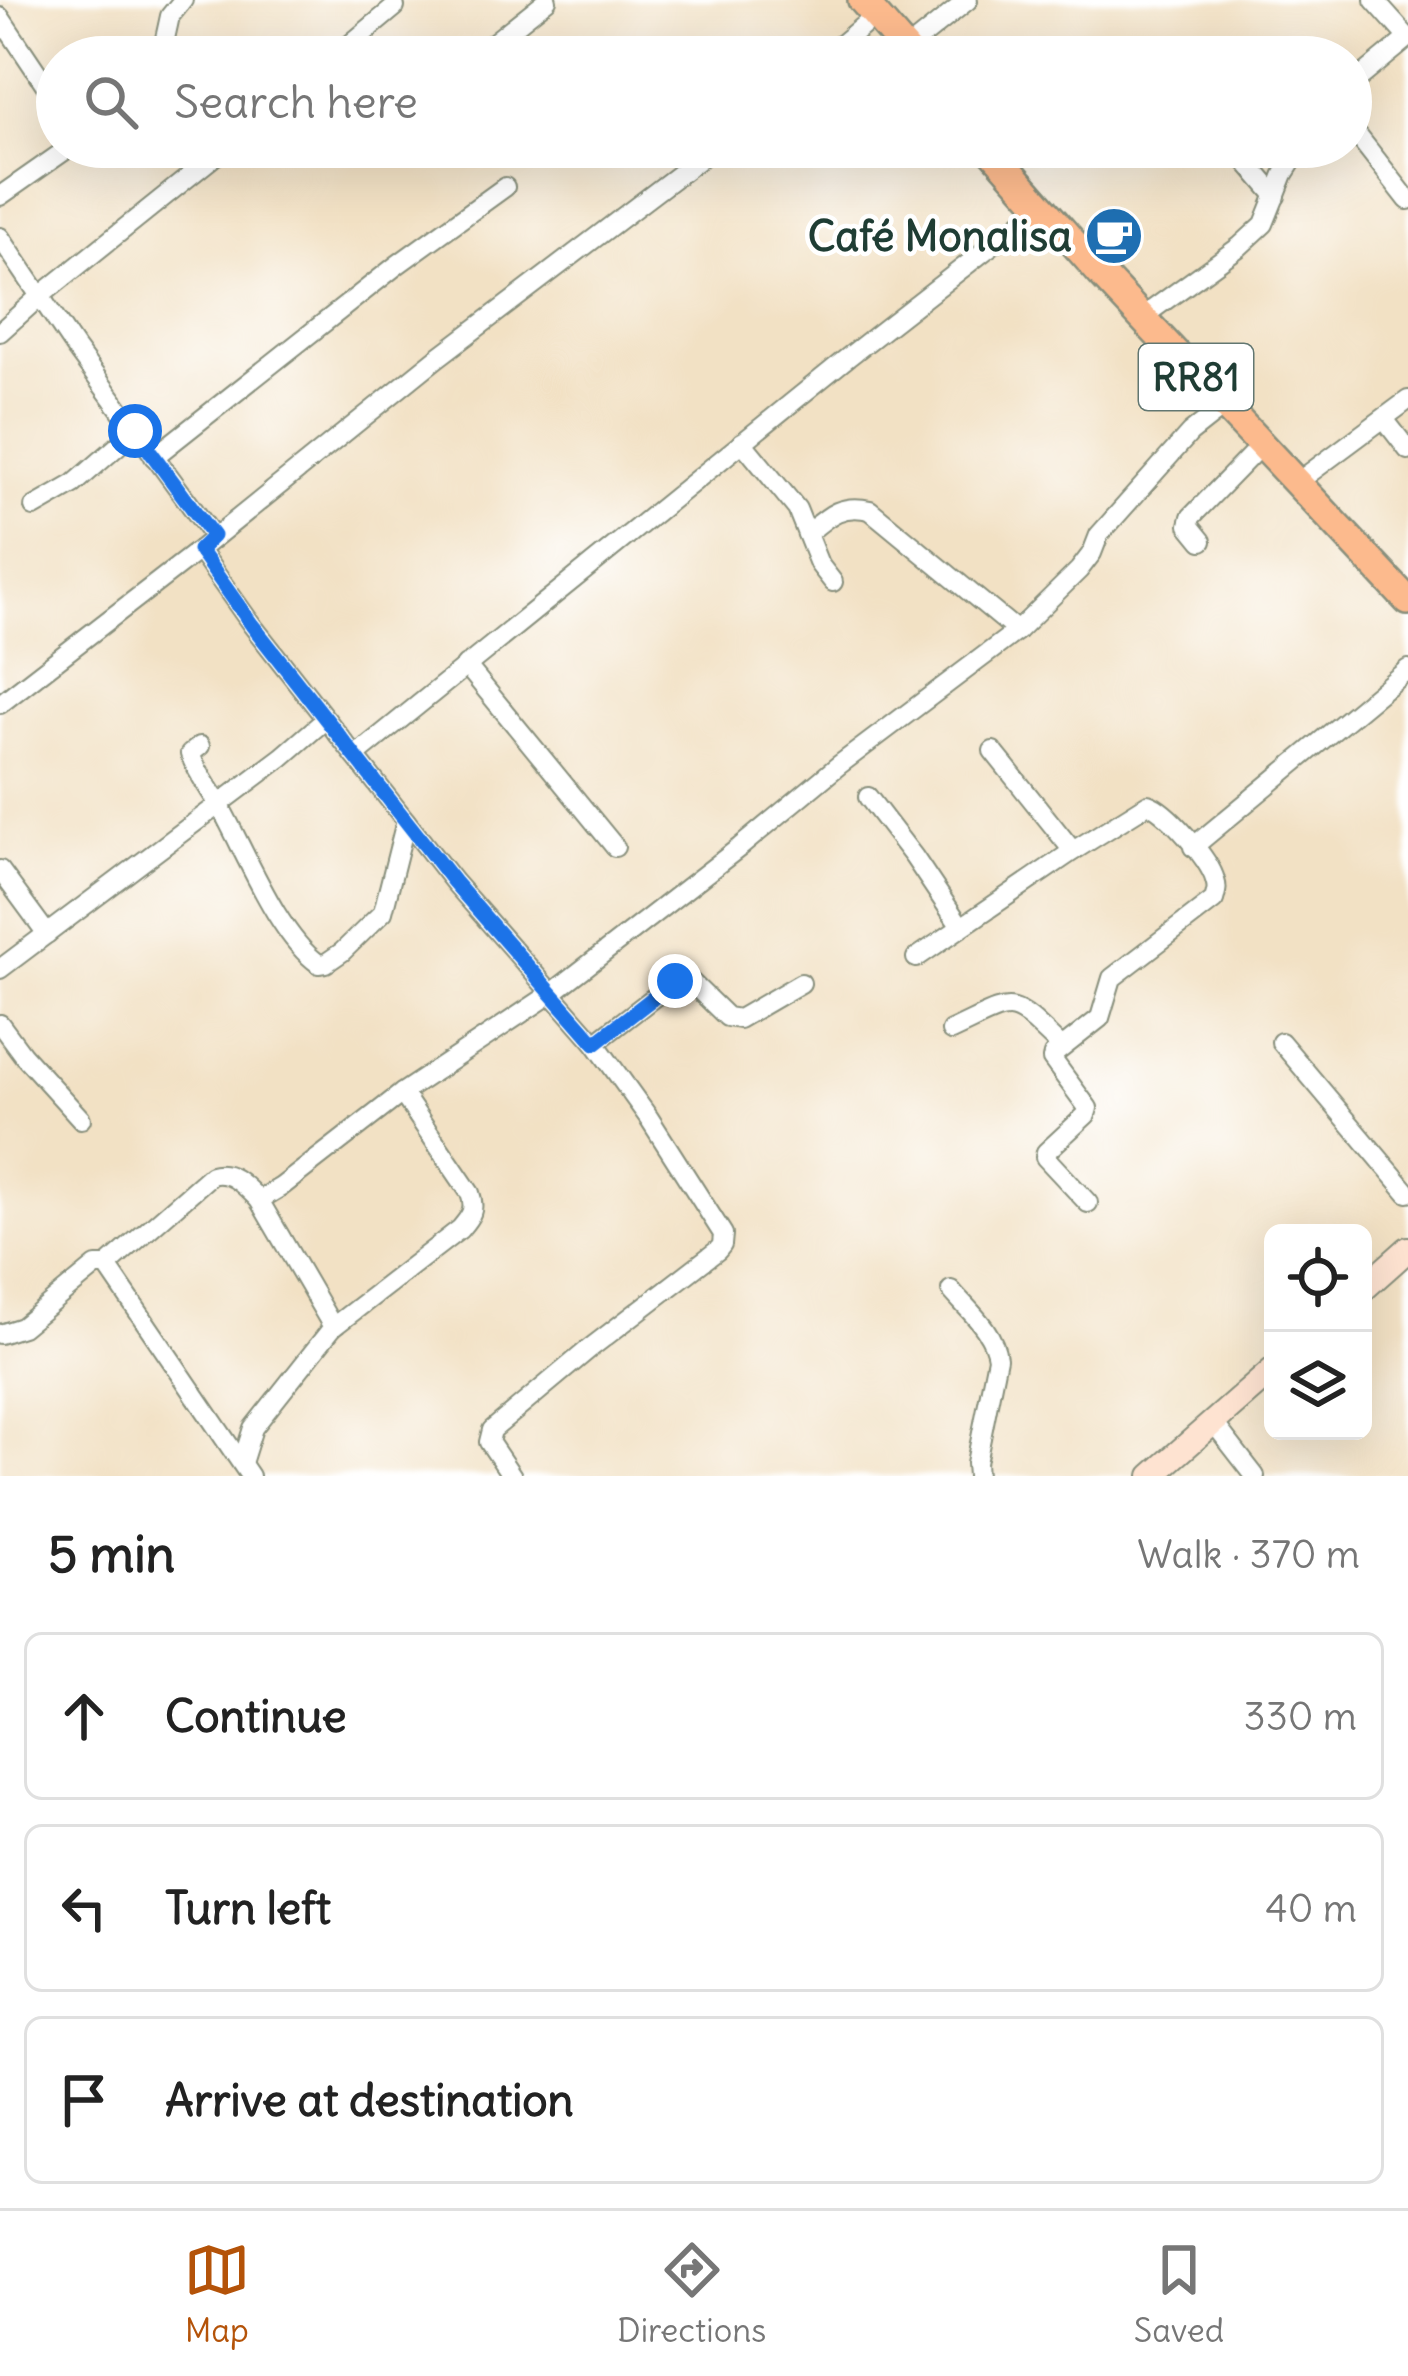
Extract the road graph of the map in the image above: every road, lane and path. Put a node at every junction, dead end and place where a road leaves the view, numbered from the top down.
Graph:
1 (182, 0) edge
2 (547, 0) edge
3 (968, 0) edge
4 (1374, 0) edge
5 (395, 7) dead end
6 (869, 8) edge
7 (0, 17) edge
8 (166, 36) edge
9 (360, 36) edge
10 (502, 36) edge
11 (844, 36) edge
12 (894, 36) edge
13 (928, 36) edge
14 (1408, 38) edge
15 (1372, 68) edge
16 (36, 71) edge
17 (1372, 154) edge
18 (40, 168) edge
19 (200, 168) edge
20 (687, 168) edge
21 (1007, 168) edge
22 (1252, 168) edge
23 (1288, 168) edge
24 (505, 187) dead end
25 (0, 196) edge
26 (1276, 196) junction
27 (1408, 200) edge
28 (1040, 207) junction
29 (0, 237) edge
30 (39, 297) junction
31 (1141, 318) junction
32 (0, 332) edge
33 (1408, 400) edge
34 (1223, 407) junction
35 (1384, 418) junction
36 (135, 431) junction
37 (742, 442) junction
38 (1260, 446) junction
39 (1408, 450) edge
40 (154, 457) junction
41 (1295, 484) junction
42 (34, 507) dead end
43 (807, 534) junction
44 (1202, 541) dead end
45 (206, 543) junction
46 (832, 582) dead end
47 (1407, 597) edge
48 (1017, 631) junction
49 (466, 665) junction
50 (1408, 669) edge
51 (0, 704) edge
52 (326, 719) junction
53 (200, 746) dead end
54 (993, 751) dead end
55 (355, 756) junction
56 (868, 797) dead end
57 (218, 804) junction
58 (406, 820) junction
59 (616, 847) dead end
60 (1193, 847) junction
61 (1072, 851) junction
62 (0, 870) edge
63 (961, 927) junction
64 (47, 934) junction
65 (916, 958) dead end
66 (0, 969) edge
67 (801, 983) dead end
68 (552, 993) junction
69 (0, 1024) edge
70 (951, 1031) dead end
71 (1281, 1042) dead end
72 (595, 1043) junction
73 (1060, 1046) junction
74 (402, 1093) junction
75 (81, 1119) dead end
76 (1408, 1193) edge
77 (259, 1200) junction
78 (1088, 1203) dead end
79 (1408, 1249) edge
80 (107, 1266) junction
81 (1372, 1281) edge
82 (951, 1289) dead end
83 (333, 1327) junction
84 (0, 1334) edge
85 (1264, 1378) edge
86 (1213, 1422) junction
87 (246, 1470) edge
88 (512, 1476) edge
89 (977, 1476) edge
90 (1151, 1476) edge
91 (1255, 1476) edge

1 - 8 street
2 - 10 street
3 - 13 street
4 - 14 street
5 - 9 street
6 - 11 street
6 - 12 main road
7 - 16 street
14 - 15 street
17 - 27 street
18 - 25 street
19 - 30 street
20 - 45 street
21 - 28 main road, RR81
22 - 26 street
23 - 26 street
24 - 40 street
26 - 31 street
28 - 31 main road, RR81
28 - 37 street
29 - 30 street
30 - 32 street
30 - 36 street
31 - 34 main road, RR81
33 - 35 street
34 - 38 main road, RR81
34 - 48 street
35 - 39 street
35 - 41 street
36 - 40 street
36 - 42 street
37 - 43 street
37 - 49 street
38 - 41 main road, RR81
38 - 44 street
40 - 45 street
41 - 47 main road, RR81
43 - 46 street
43 - 48 street
45 - 51 street
45 - 52 street
48 - 68 street
49 - 55 street
49 - 59 street
50 - 60 street
52 - 55 street
52 - 57 street
53 - 57 street
54 - 61 street
55 - 58 street
56 - 63 street
57 - 58 street
57 - 64 street
58 - 68 street
60 - 61 street
60 - 73 street
61 - 63 street
62 - 64 street
63 - 65 street
64 - 66 street
67 - 72 street
68 - 72 street
68 - 74 street
69 - 75 street
70 - 73 street
71 - 76 street
72 - 88 street
73 - 78 street
74 - 77 street
74 - 83 street
77 - 80 street
77 - 83 street
79 - 81 main road
80 - 84 street
80 - 87 street
82 - 89 street
83 - 87 street
85 - 86 main road
86 - 90 main road
86 - 91 street

